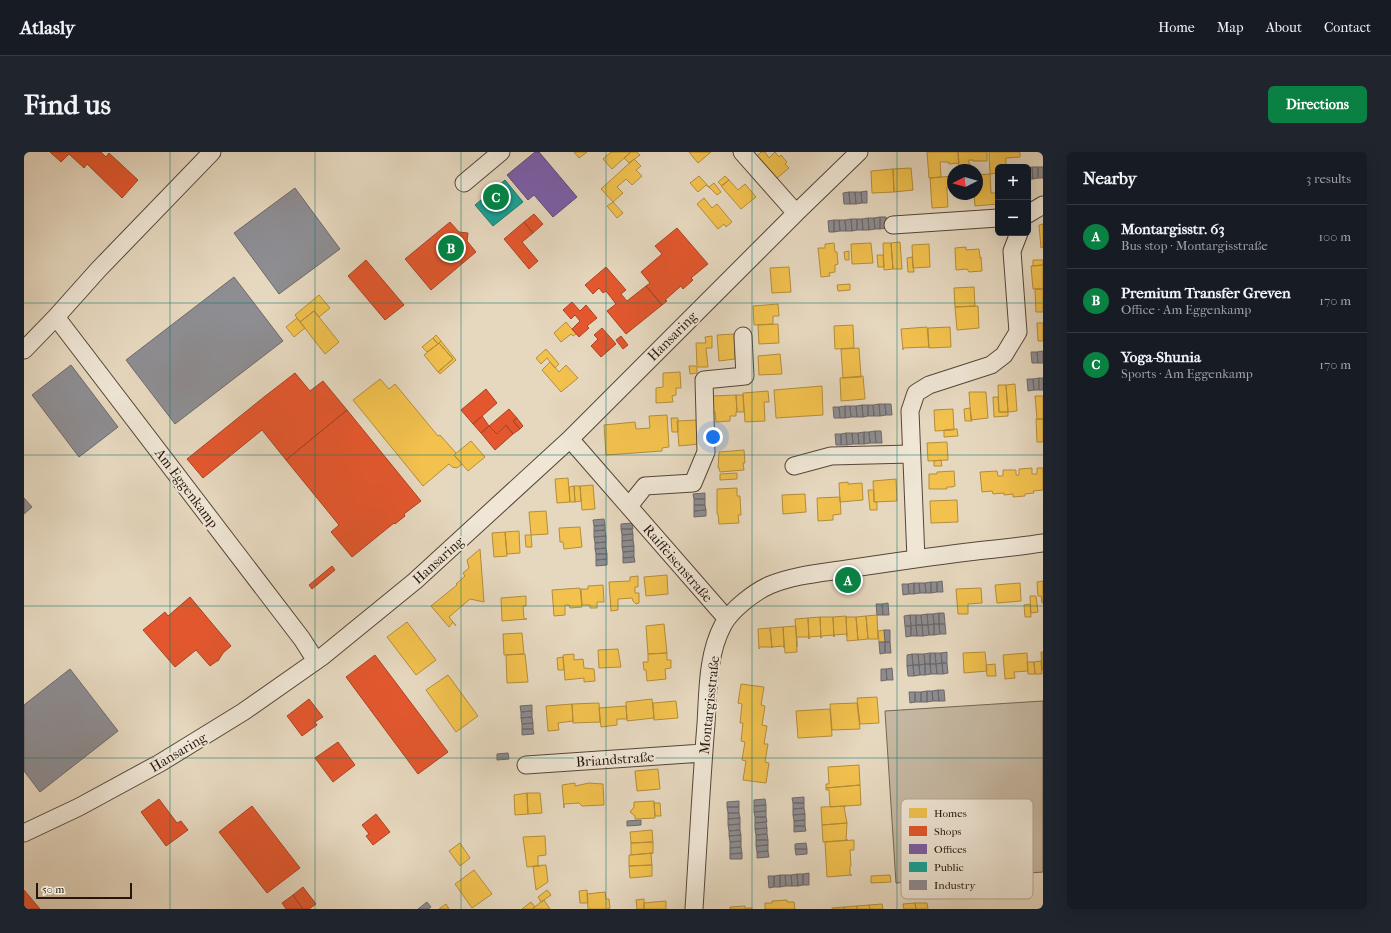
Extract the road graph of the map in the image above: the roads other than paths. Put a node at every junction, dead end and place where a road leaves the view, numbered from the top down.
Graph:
1 (212, 152) edge
2 (501, 152) edge
3 (742, 152) edge
4 (859, 152) edge
5 (464, 183) dead end
6 (1043, 205) edge
7 (1031, 212) edge
8 (796, 213) junction
9 (995, 218) edge
10 (893, 225) dead end
11 (1018, 236) edge
12 (56, 316) junction
13 (743, 336) dead end
14 (24, 350) edge
15 (570, 438) junction
16 (911, 454) junction
17 (794, 466) dead end
18 (629, 506) junction
19 (1043, 543) edge
20 (916, 559) junction
21 (727, 619) junction
22 (316, 661) junction
23 (703, 753) junction
24 (526, 766) dead end
25 (24, 833) edge
26 (694, 909) edge

1 - 12 street
2 - 5 street
3 - 8 street
4 - 8 street, Hansaring
6 - 7 street
8 - 15 street, Hansaring
9 - 10 street
11 - 16 street
12 - 14 street
12 - 22 street, Am Eggenkamp
13 - 18 street
15 - 18 street, Raiffeisenstraße
15 - 22 street, Hansaring
16 - 17 street
16 - 20 street
18 - 21 street, Raiffeisenstraße
19 - 20 street, Montargisstraße
20 - 21 street, Montargisstraße
21 - 23 street, Montargisstraße
22 - 25 street, Hansaring
23 - 24 street, Briandstraße
23 - 26 street, Montargisstraße

